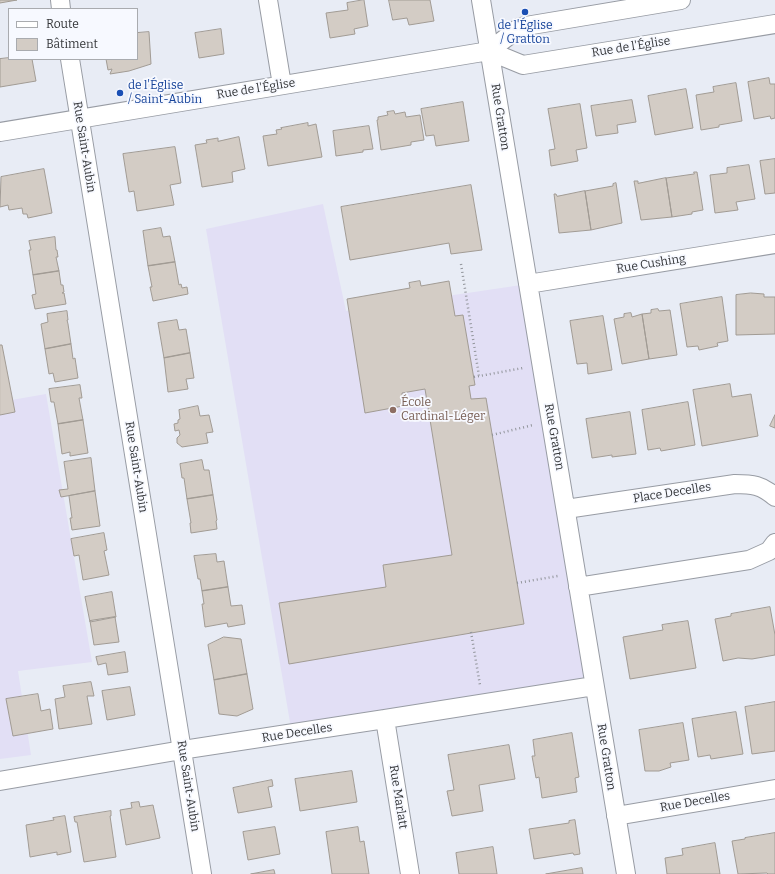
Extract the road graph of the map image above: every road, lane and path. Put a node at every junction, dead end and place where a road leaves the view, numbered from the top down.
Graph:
1 (268, 0) edge
2 (481, 0) edge
3 (681, 0) edge
4 (775, 24) edge
5 (489, 51) junction
6 (70, 60) edge
7 (282, 85) junction
8 (80, 119) junction
9 (0, 132) edge
10 (775, 244) edge
11 (461, 264) dead end
12 (528, 284) junction
13 (524, 368) dead end
14 (479, 376) junction
15 (474, 377) dead end
16 (535, 425) dead end
17 (492, 435) dead end
18 (775, 497) edge
19 (566, 509) junction
20 (775, 543) edge
21 (560, 576) dead end
22 (517, 583) dead end
23 (578, 586) junction
24 (471, 632) dead end
25 (594, 686) junction
26 (480, 688) dead end
27 (385, 719) junction
28 (182, 750) junction
29 (0, 781) edge
30 (775, 789) edge
31 (616, 816) junction
32 (202, 874) edge
33 (410, 874) edge
34 (626, 874) edge

1 - 7 street
2 - 5 street, Rue Gratton
3 - 5 street, Rue de l'Église
4 - 5 street, Rue de l'Église
5 - 7 street, Rue de l'Église
5 - 12 street, Rue Gratton
6 - 8 street, Rue Saint-Aubin
7 - 8 street, Rue de l'Église
8 - 9 street, Rue de l'Église
8 - 28 street, Rue Saint-Aubin
10 - 12 street, Rue Cushing
11 - 14 path
12 - 19 street, Rue Gratton
13 - 14 path
14 - 15 path
16 - 17 path
18 - 19 street, Place Decelles
19 - 23 street, Rue Gratton
20 - 23 street
21 - 22 path
23 - 25 street, Rue Gratton
24 - 26 path
25 - 27 street, Rue Decelles
25 - 31 street, Rue Gratton
27 - 28 street, Rue Decelles
27 - 33 street, Rue Marlatt
28 - 29 street, Rue Decelles
28 - 32 street, Rue Saint-Aubin
30 - 31 street, Rue Decelles
31 - 34 street, Rue Gratton

